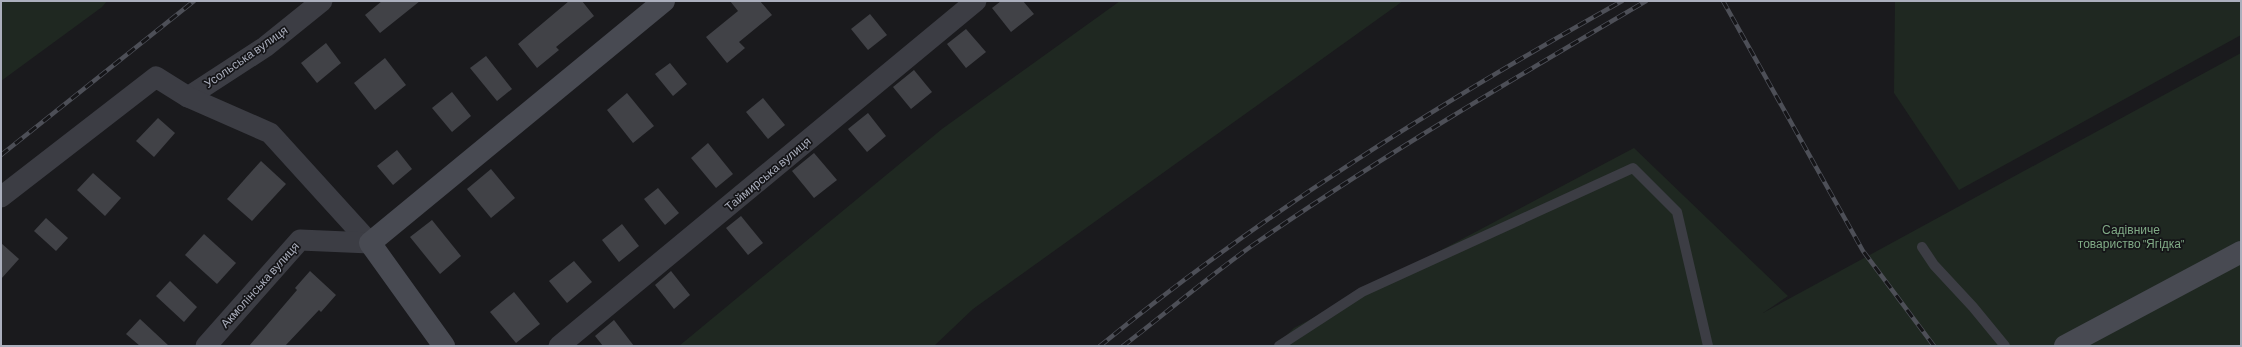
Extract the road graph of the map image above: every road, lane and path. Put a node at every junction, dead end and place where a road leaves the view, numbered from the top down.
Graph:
1 (322, 1) edge
2 (664, 1) edge
3 (976, 1) edge
4 (188, 96) junction
5 (1, 197) edge
6 (370, 242) junction
7 (1922, 247) dead end
8 (2241, 252) edge
9 (206, 346) edge
10 (444, 346) edge
11 (559, 346) edge
12 (1279, 346) edge
13 (1708, 346) edge
14 (2005, 346) edge
15 (2065, 346) edge

1 - 4 street, Усольська вулиця
2 - 6 main road
3 - 11 street, Таймирська вулиця
4 - 5 street
4 - 6 street
6 - 9 street, Акмолiнська вулиця
6 - 10 main road
7 - 14 lane
8 - 15 main road
12 - 13 lane

